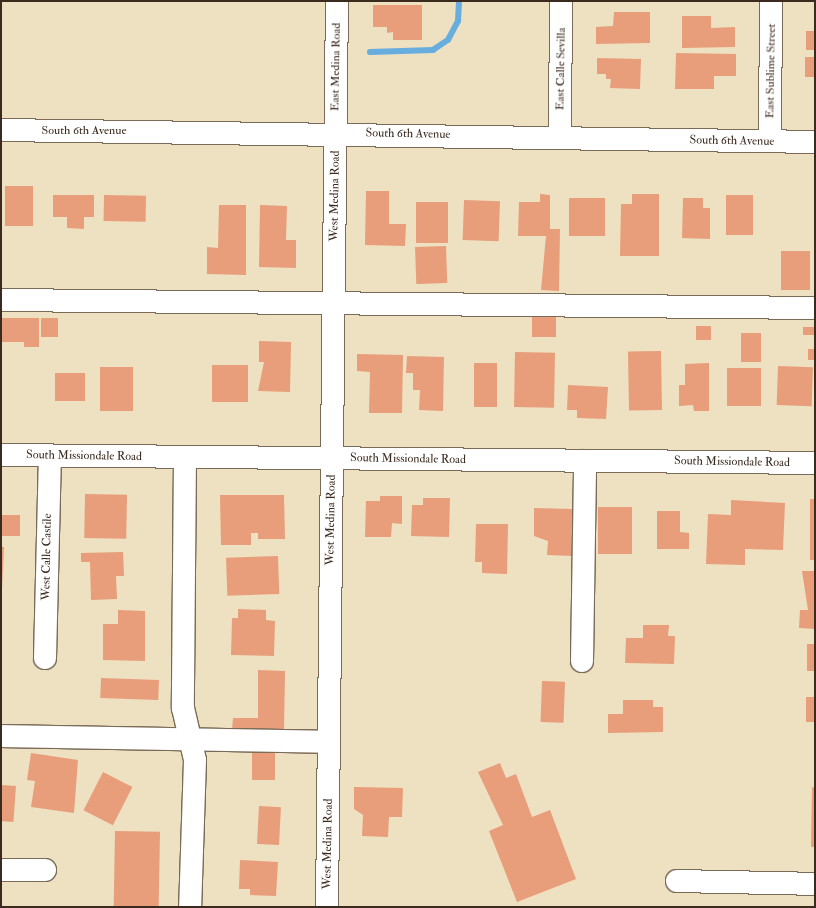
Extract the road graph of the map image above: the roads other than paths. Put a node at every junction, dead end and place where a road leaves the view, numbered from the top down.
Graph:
1 (337, 1) edge
2 (561, 1) edge
3 (772, 1) edge
4 (1, 130) edge
5 (336, 133) junction
6 (560, 137) junction
7 (770, 141) junction
8 (815, 142) edge
9 (1, 300) edge
10 (334, 303) junction
11 (815, 308) edge
12 (1, 455) edge
13 (50, 456) junction
14 (185, 457) junction
15 (332, 458) junction
16 (585, 461) junction
17 (815, 463) edge
18 (45, 658) dead end
19 (582, 661) dead end
20 (1, 736) edge
21 (189, 739) junction
22 (329, 742) junction
23 (1, 870) edge
24 (45, 870) dead end
25 (677, 881) dead end
26 (815, 884) edge
27 (190, 907) edge
28 (327, 907) edge

1 - 5 street, East Medina Road
2 - 6 street, East Calle Sevilla
3 - 7 street, East Sublime Street
4 - 5 street, South 6th Avenue
5 - 6 street, South 6th Avenue
5 - 10 street, West Medina Road
6 - 7 street, South 6th Avenue
7 - 8 street, South 6th Avenue
9 - 10 street
10 - 11 street
10 - 15 street, West Medina Road
12 - 13 street, South Missiondale Road
13 - 14 street, South Missiondale Road
13 - 18 street, West Calle Castile
14 - 15 street, South Missiondale Road
14 - 21 street
15 - 16 street, South Missiondale Road
15 - 22 street, West Medina Road
16 - 17 street, South Missiondale Road
16 - 19 street
20 - 21 street
21 - 22 street
21 - 27 street
22 - 28 street, West Medina Road
23 - 24 street
25 - 26 street

